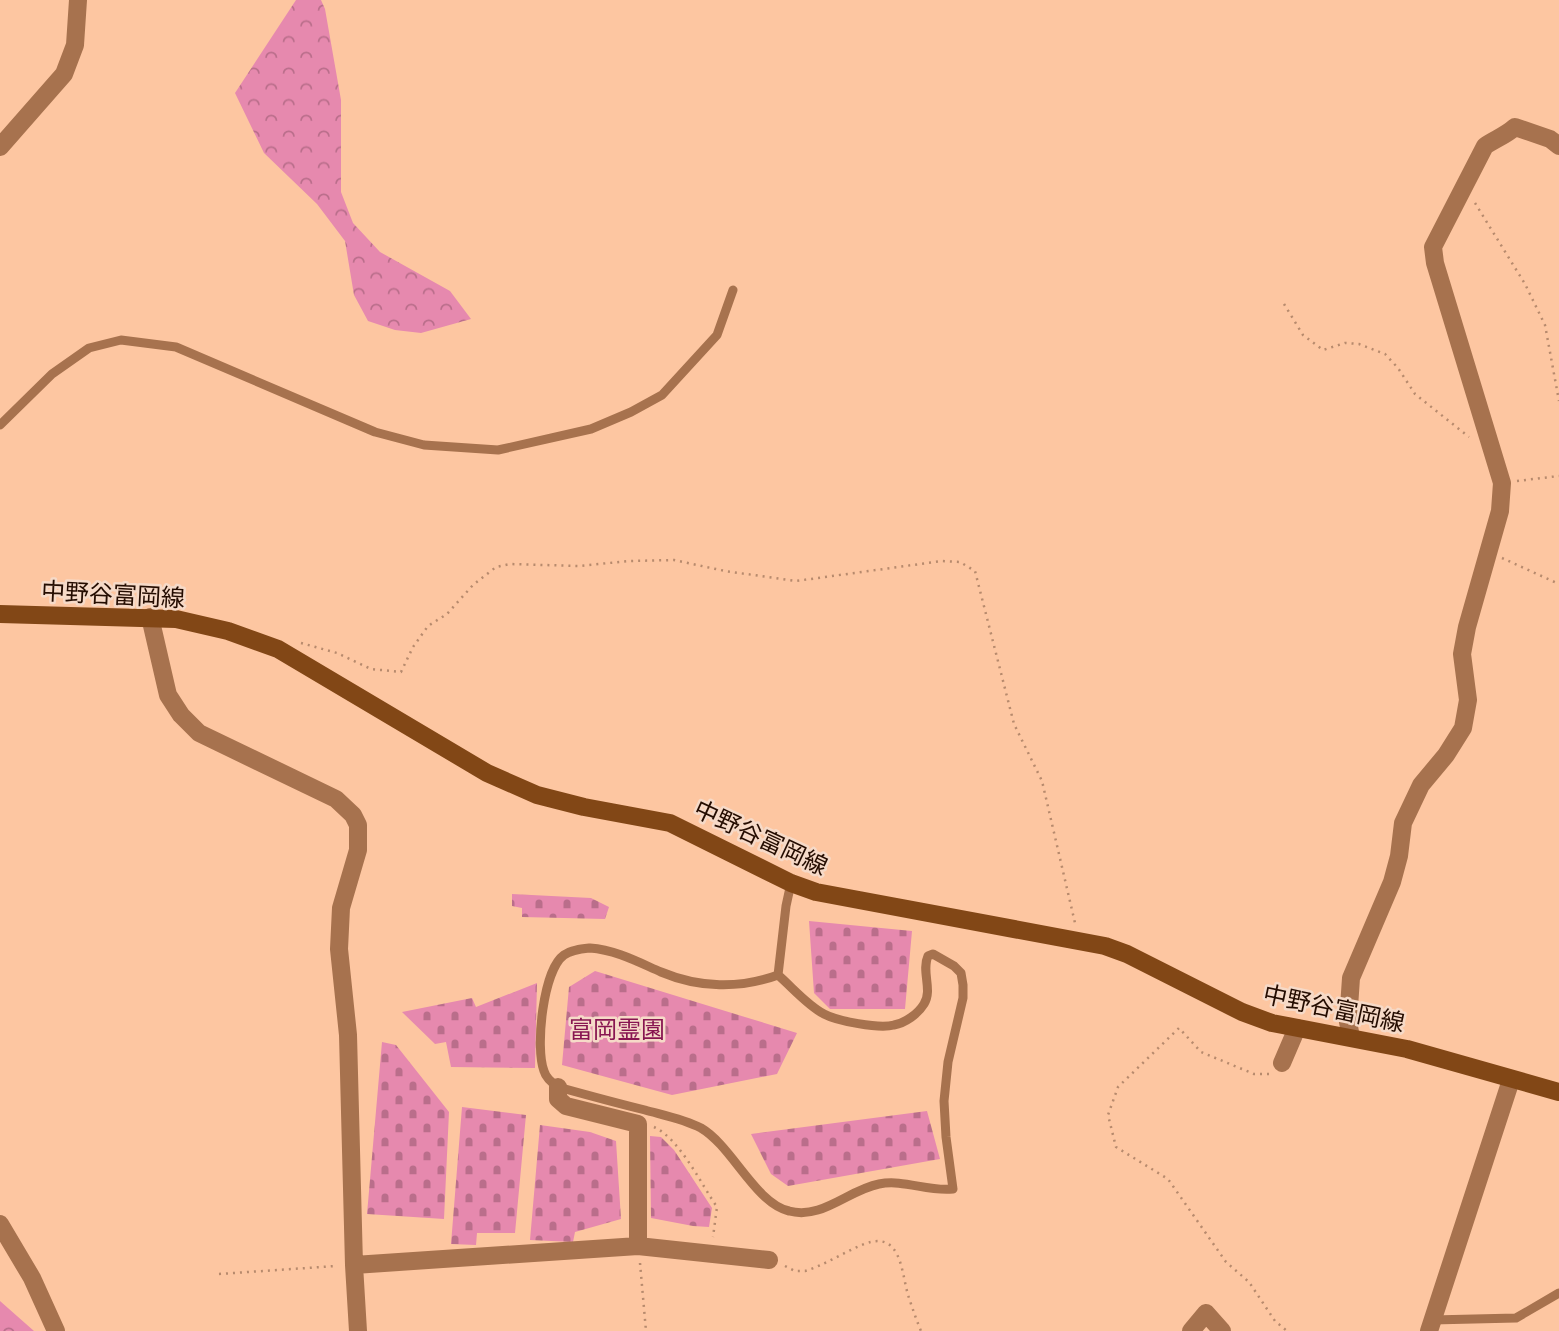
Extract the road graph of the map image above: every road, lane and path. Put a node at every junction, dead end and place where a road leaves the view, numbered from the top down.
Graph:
1 (78, 0) edge
2 (0, 146) edge
3 (1559, 146) edge
4 (1464, 186) junction
5 (733, 290) dead end
6 (1284, 304) dead end
7 (1559, 401) edge
8 (0, 425) edge
9 (1490, 447) junction
10 (1559, 476) edge
11 (1502, 483) junction
12 (1489, 553) junction
13 (1559, 584) edge
14 (0, 614) edge
15 (150, 617) junction
16 (278, 649) junction
17 (791, 883) junction
18 (1079, 940) junction
19 (778, 975) junction
20 (1297, 1028) junction
21 (1351, 1037) junction
22 (1282, 1063) joint
23 (1511, 1080) junction
24 (558, 1087) junction
25 (1559, 1092) edge
26 (639, 1124) junction
27 (0, 1224) edge
28 (638, 1246) junction
29 (711, 1254) junction
30 (769, 1260) joint
31 (354, 1265) junction
32 (219, 1274) dead end
33 (1559, 1293) edge
34 (1431, 1325) edge
35 (56, 1331) edge
36 (358, 1331) edge
37 (646, 1331) edge
38 (921, 1331) edge
39 (1191, 1331) edge
40 (1222, 1331) edge
41 (1287, 1331) edge

1 - 2 street
3 - 4 street
4 - 7 path
4 - 9 street
5 - 8 lane
6 - 9 path
9 - 11 street
10 - 11 path
11 - 12 street
12 - 13 path
12 - 21 street
14 - 15 main road, 中野谷富岡線
15 - 16 main road, 中野谷富岡線
15 - 31 street
16 - 17 main road, 中野谷富岡線
16 - 18 path
17 - 18 main road, 中野谷富岡線
17 - 19 lane
18 - 20 main road, 中野谷富岡線
19 - 24 lane
19 - 24 lane
20 - 21 main road, 中野谷富岡線
20 - 22 street
21 - 23 main road, 中野谷富岡線
22 - 41 path
23 - 25 main road, 中野谷富岡線
23 - 34 street
24 - 26 street
26 - 28 street
26 - 29 path
27 - 35 street
28 - 29 street
28 - 31 street
28 - 37 path
29 - 30 street
30 - 38 path
31 - 32 path
31 - 36 street
33 - 34 lane
39 - 40 street

